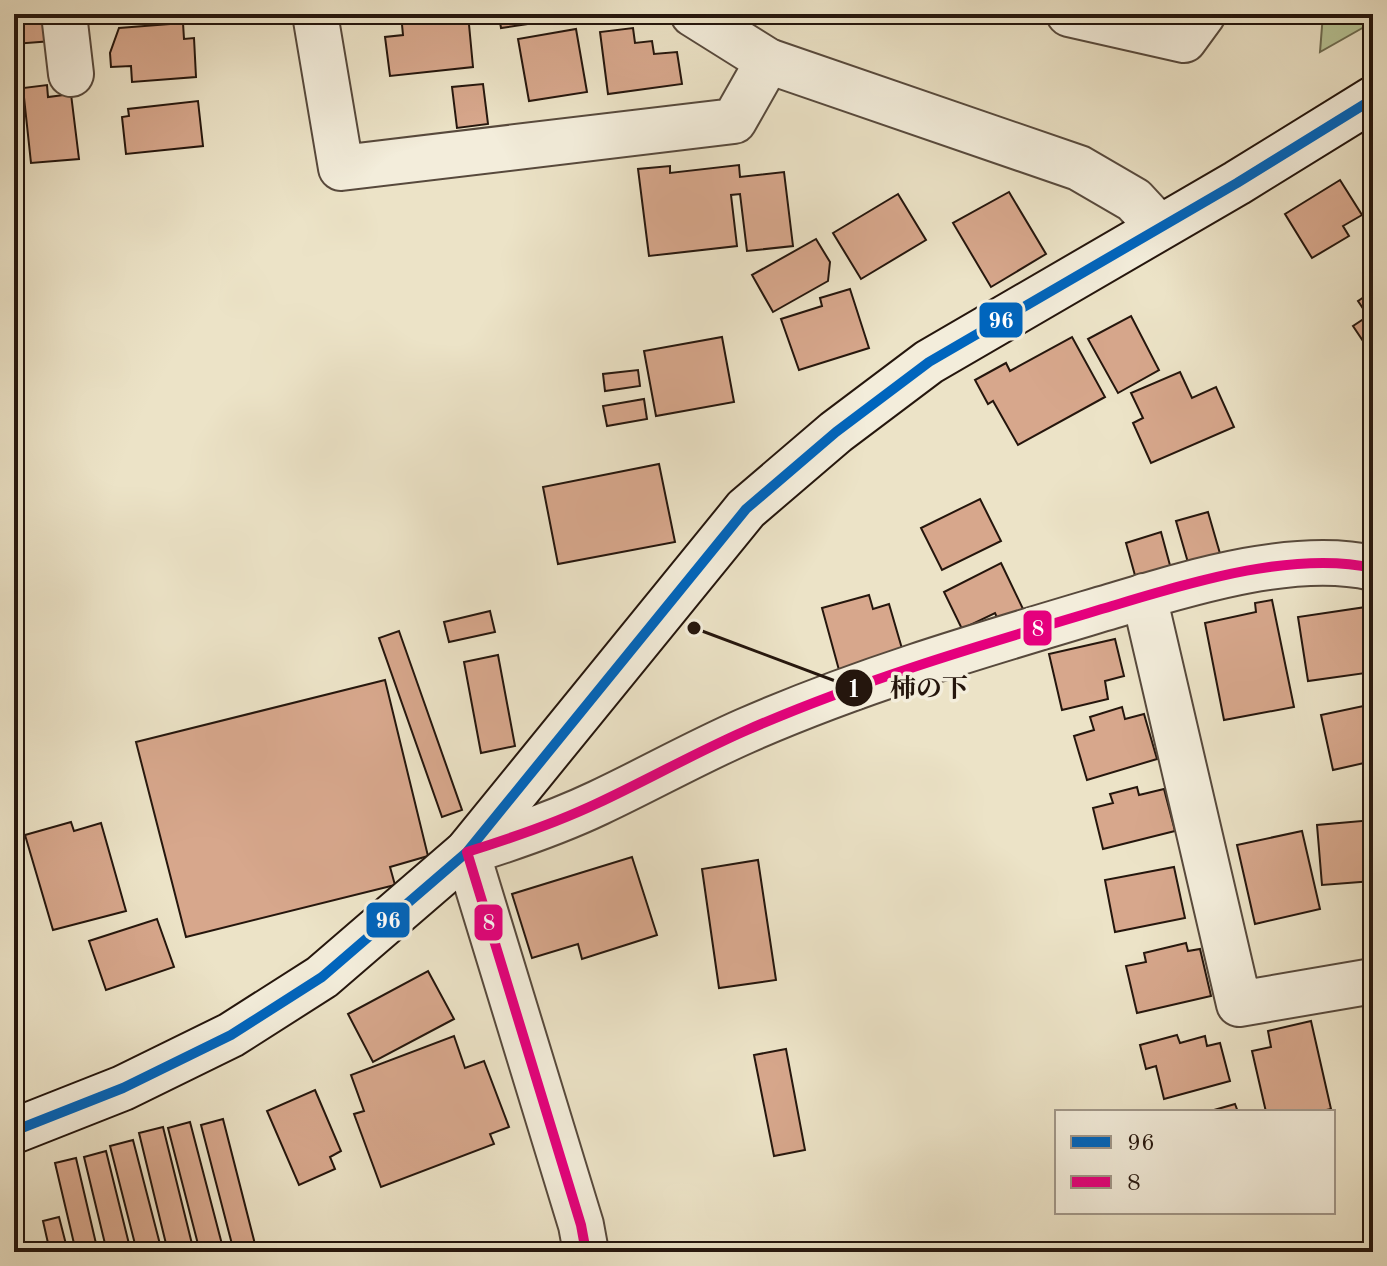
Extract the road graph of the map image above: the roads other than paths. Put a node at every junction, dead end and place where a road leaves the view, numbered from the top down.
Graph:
1 (64, 14) edge
2 (315, 14) edge
3 (693, 14) edge
4 (1069, 14) edge
5 (1203, 14) edge
6 (768, 61) junction
7 (71, 74) dead end
8 (1373, 99) edge
9 (1159, 227) junction
10 (1373, 568) edge
11 (1144, 596) junction
12 (467, 852) junction
13 (1373, 981) edge
14 (14, 1131) edge
15 (586, 1252) edge

1 - 7 street
2 - 6 street
3 - 6 street
4 - 5 street
6 - 9 street
8 - 9 street
9 - 12 street
10 - 11 street
11 - 12 street
11 - 13 street
12 - 14 street
12 - 15 street

